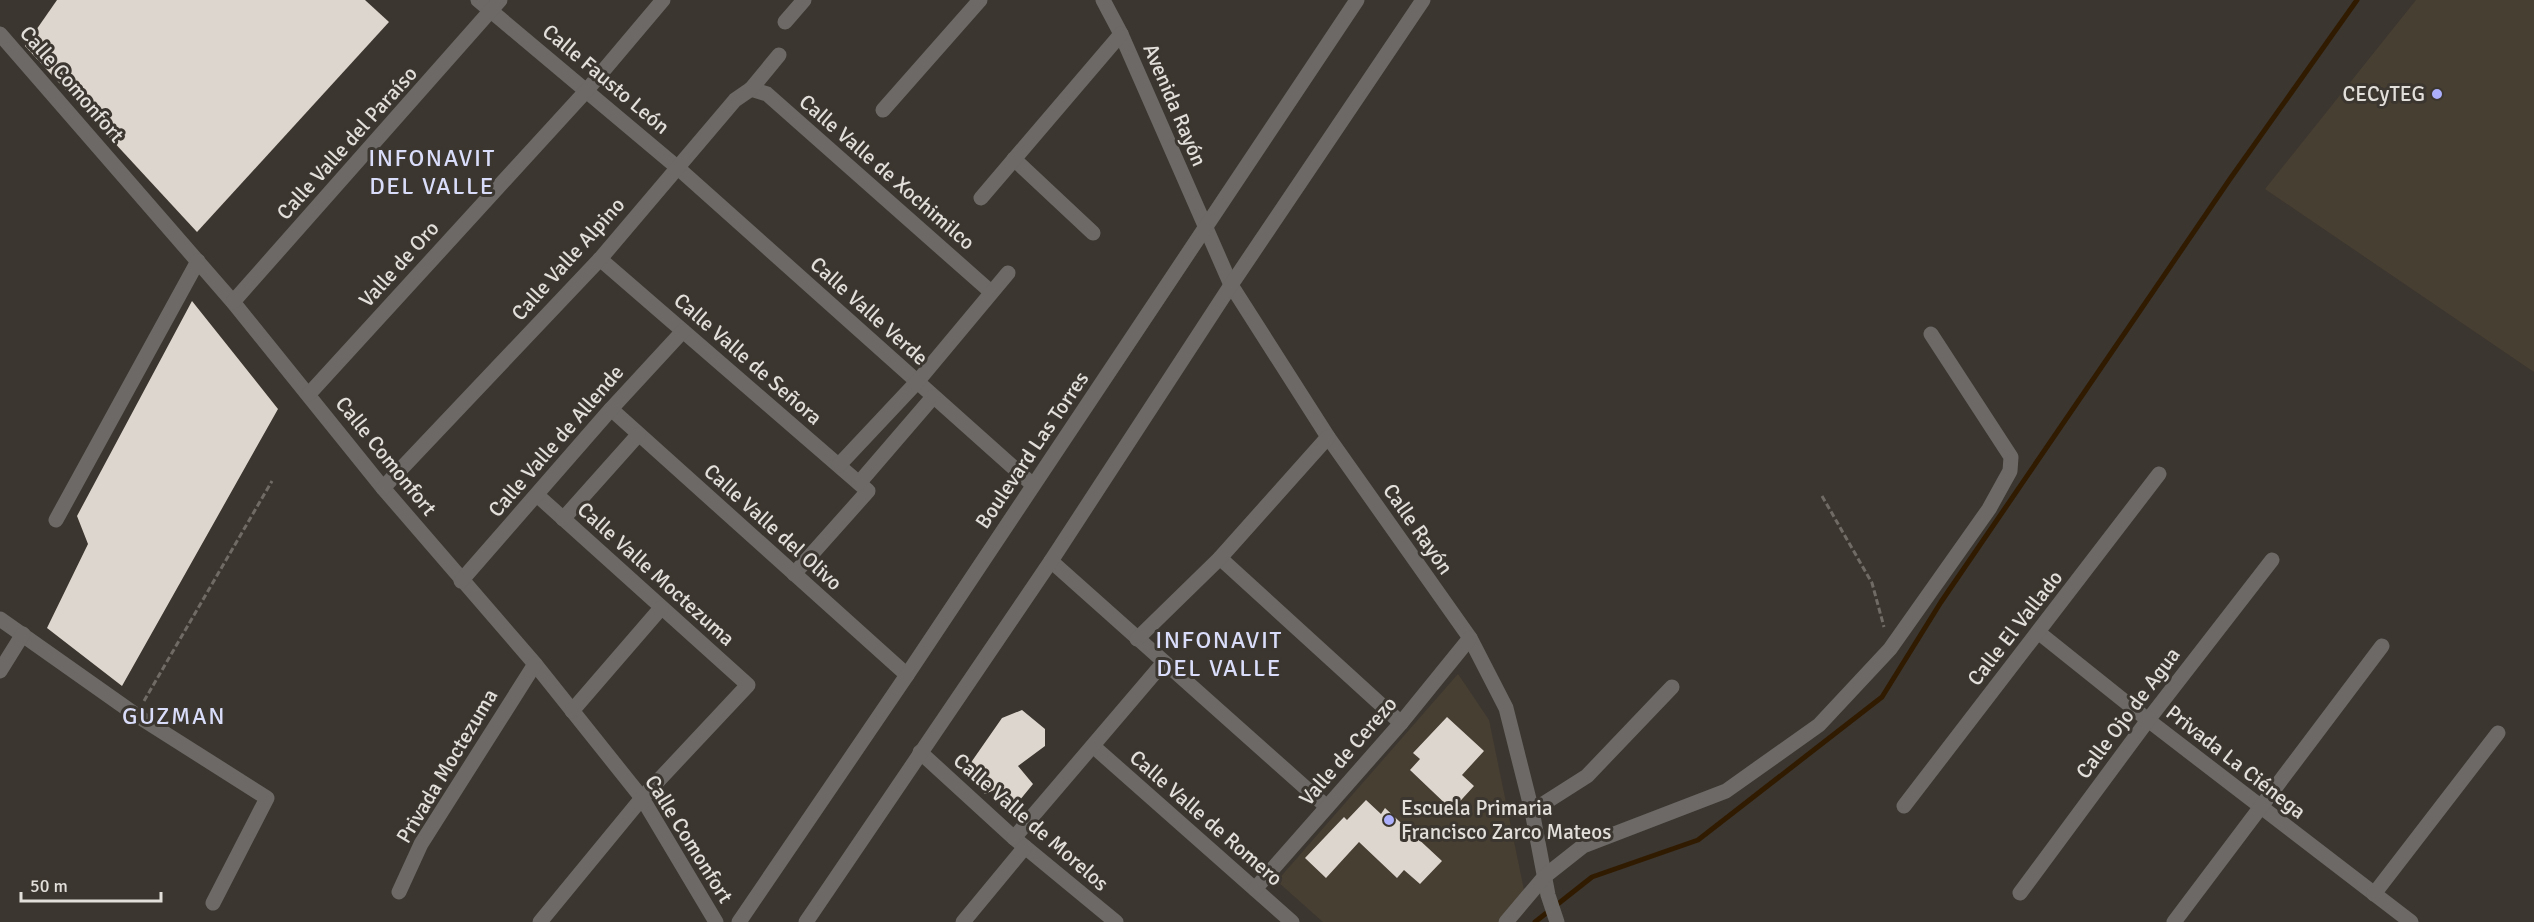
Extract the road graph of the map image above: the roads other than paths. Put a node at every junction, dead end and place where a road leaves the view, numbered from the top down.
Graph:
1 (478, 0) edge
2 (663, 0) edge
3 (804, 0) edge
4 (980, 0) edge
5 (1103, 0) edge
6 (1357, 0) edge
7 (1423, 0) edge
8 (496, 6) edge
9 (785, 22) dead end
10 (0, 34) edge
11 (1121, 34) junction
12 (779, 55) dead end
13 (751, 89) junction
14 (586, 90) junction
15 (883, 110) dead end
16 (1014, 159) junction
17 (678, 168) junction
18 (981, 198) dead end
19 (1205, 228) junction
20 (1093, 233) dead end
21 (600, 259) junction
22 (198, 261) junction
23 (1008, 273) dead end
24 (1231, 285) junction
25 (991, 292) junction
26 (233, 302) junction
27 (683, 331) junction
28 (1931, 334) dead end
29 (917, 382) junction
30 (309, 394) junction
31 (933, 397) junction
32 (611, 409) junction
33 (638, 435) junction
34 (1328, 437) junction
35 (839, 465) junction
36 (2159, 474) dead end
37 (1033, 485) junction
38 (864, 487) junction
39 (383, 488) junction
40 (537, 495) junction
41 (563, 519) junction
42 (56, 520) dead end
43 (1220, 558) junction
44 (2272, 560) dead end
45 (1051, 561) junction
46 (794, 574) junction
47 (461, 581) junction
48 (661, 608) junction
49 (0, 619) edge
50 (2038, 632) junction
51 (23, 634) junction
52 (1470, 638) junction
53 (1137, 639) junction
54 (2382, 646) dead end
55 (1164, 662) junction
56 (535, 664) junction
57 (0, 671) edge
58 (907, 675) junction
59 (1672, 687) dead end
60 (572, 711) junction
61 (2148, 720) junction
62 (1401, 723) junction
63 (2498, 734) dead end
64 (1093, 746) junction
65 (920, 752) junction
66 (642, 798) junction
67 (1904, 806) dead end
68 (1327, 807) junction
69 (2261, 809) junction
70 (1532, 811) junction
71 (1020, 842) junction
72 (1545, 876) junction
73 (1255, 889) junction
74 (399, 892) dead end
75 (2020, 893) dead end
76 (2374, 894) junction
77 (213, 903) dead end
78 (1557, 921) edge
79 (540, 922) edge
80 (716, 922) edge
81 (739, 922) edge
82 (806, 922) edge
83 (963, 922) edge
84 (1116, 922) edge
85 (1292, 922) edge
86 (1506, 922) edge
87 (2174, 922) edge
88 (2410, 922) edge

1 - 8 street, Calle Fausto León
2 - 14 street, Valle de Oro
3 - 9 street
4 - 15 street
5 - 11 street, Avenida Rayón
6 - 19 street, Boulevard Las Torres
7 - 24 street
8 - 14 street, Calle Fausto León
8 - 26 street, Calle Valle del Paraíso
10 - 22 street, Calle Comonfort
11 - 16 street
11 - 19 street, Avenida Rayón
12 - 13 street, Calle Valle Alpino
13 - 17 street, Calle Valle Alpino
13 - 25 street, Calle Valle de Xochimilco
14 - 17 street, Calle Fausto León
14 - 30 street, Valle de Oro
16 - 18 street
16 - 20 street
17 - 21 street, Calle Valle Alpino
17 - 29 street, Calle Valle Verde
19 - 24 street, Calle Rayón
19 - 37 street, Boulevard Las Torres
21 - 27 street, Calle Valle de Señora
21 - 39 street, Calle Valle Alpino
22 - 26 street, Calle Comonfort
22 - 42 street
23 - 25 street
24 - 34 street, Calle Rayón
24 - 45 street
25 - 29 street
26 - 30 street, Calle Comonfort
27 - 32 street, Calle Valle de Allende
27 - 35 street, Calle Valle de Señora
28 - 72 street
29 - 31 street, Calle Valle Verde
29 - 35 street
30 - 39 street, Calle Comonfort
31 - 37 street, Calle Valle Verde
31 - 38 street
32 - 33 street, Calle Valle del Olivo
32 - 40 street, Calle Valle de Allende
33 - 41 street
33 - 46 street, Calle Valle del Olivo
34 - 43 street
34 - 52 street, Calle Rayón
35 - 38 street, Calle Valle de Señora
36 - 50 street, Calle El Vallado
37 - 58 street, Boulevard Las Torres
38 - 46 street
39 - 47 street, Calle Comonfort
40 - 41 street, Calle Valle Moctezuma
40 - 47 street, Calle Valle de Allende
41 - 48 street, Calle Valle Moctezuma
43 - 53 street
43 - 62 street
44 - 61 street, Calle Ojo de Agua
45 - 53 street
45 - 65 street
46 - 58 street, Calle Valle del Olivo
47 - 56 street, Calle Comonfort
48 - 60 street
48 - 66 street, Calle Valle Moctezuma
49 - 51 street
50 - 61 street, Privada La Ciénega
50 - 67 street, Calle El Vallado
51 - 57 street
51 - 77 street
52 - 62 street, Valle de Cerezo
52 - 70 street, Calle Rayón
53 - 55 street
54 - 69 street
55 - 64 street
55 - 68 street
56 - 60 street, Calle Comonfort
56 - 74 street, Privada Moctezuma
58 - 81 street, Boulevard Las Torres
59 - 70 street
60 - 66 street, Calle Comonfort
61 - 69 street, Privada La Ciénega
61 - 75 street, Calle Ojo de Agua
62 - 68 street, Valle de Cerezo
63 - 76 street
64 - 71 street
64 - 73 street, Calle Valle de Romero
65 - 71 street, Calle Valle de Morelos
65 - 82 street
66 - 79 street
66 - 80 street, Calle Comonfort
68 - 73 street, Valle de Cerezo
69 - 76 street, Privada La Ciénega
69 - 87 street
70 - 72 street, Calle Rayón
71 - 83 street
71 - 84 street, Calle Valle de Morelos
72 - 78 street, Calle Rayón
72 - 86 street
73 - 85 street, Calle Valle de Romero
76 - 88 street, Privada La Ciénega

